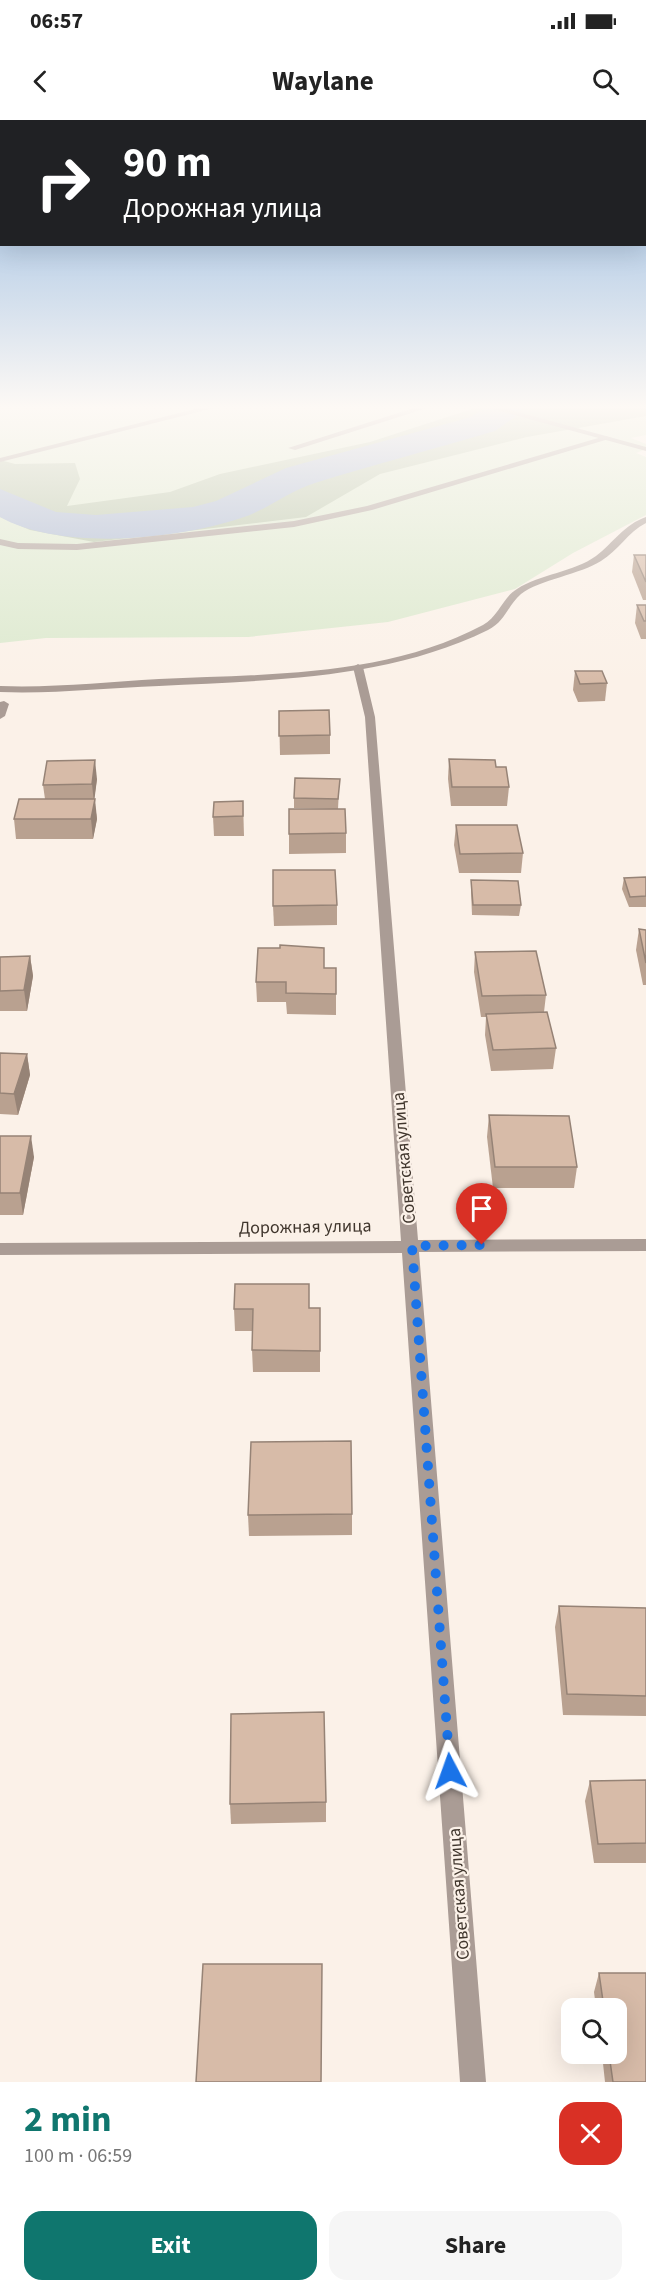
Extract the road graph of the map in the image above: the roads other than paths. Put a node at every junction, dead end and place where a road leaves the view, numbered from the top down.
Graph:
1 (398, 500) edge
2 (646, 520) edge
3 (0, 542) edge
4 (358, 667) junction
5 (0, 689) edge
6 (646, 1245) edge
7 (412, 1246) junction
8 (0, 1249) edge
9 (473, 2082) edge

1 - 3 street
2 - 4 street
4 - 5 street
4 - 7 street, Советская улица
6 - 7 street, Дорожная улица
7 - 8 street, Дорожная улица
7 - 9 street, Советская улица

